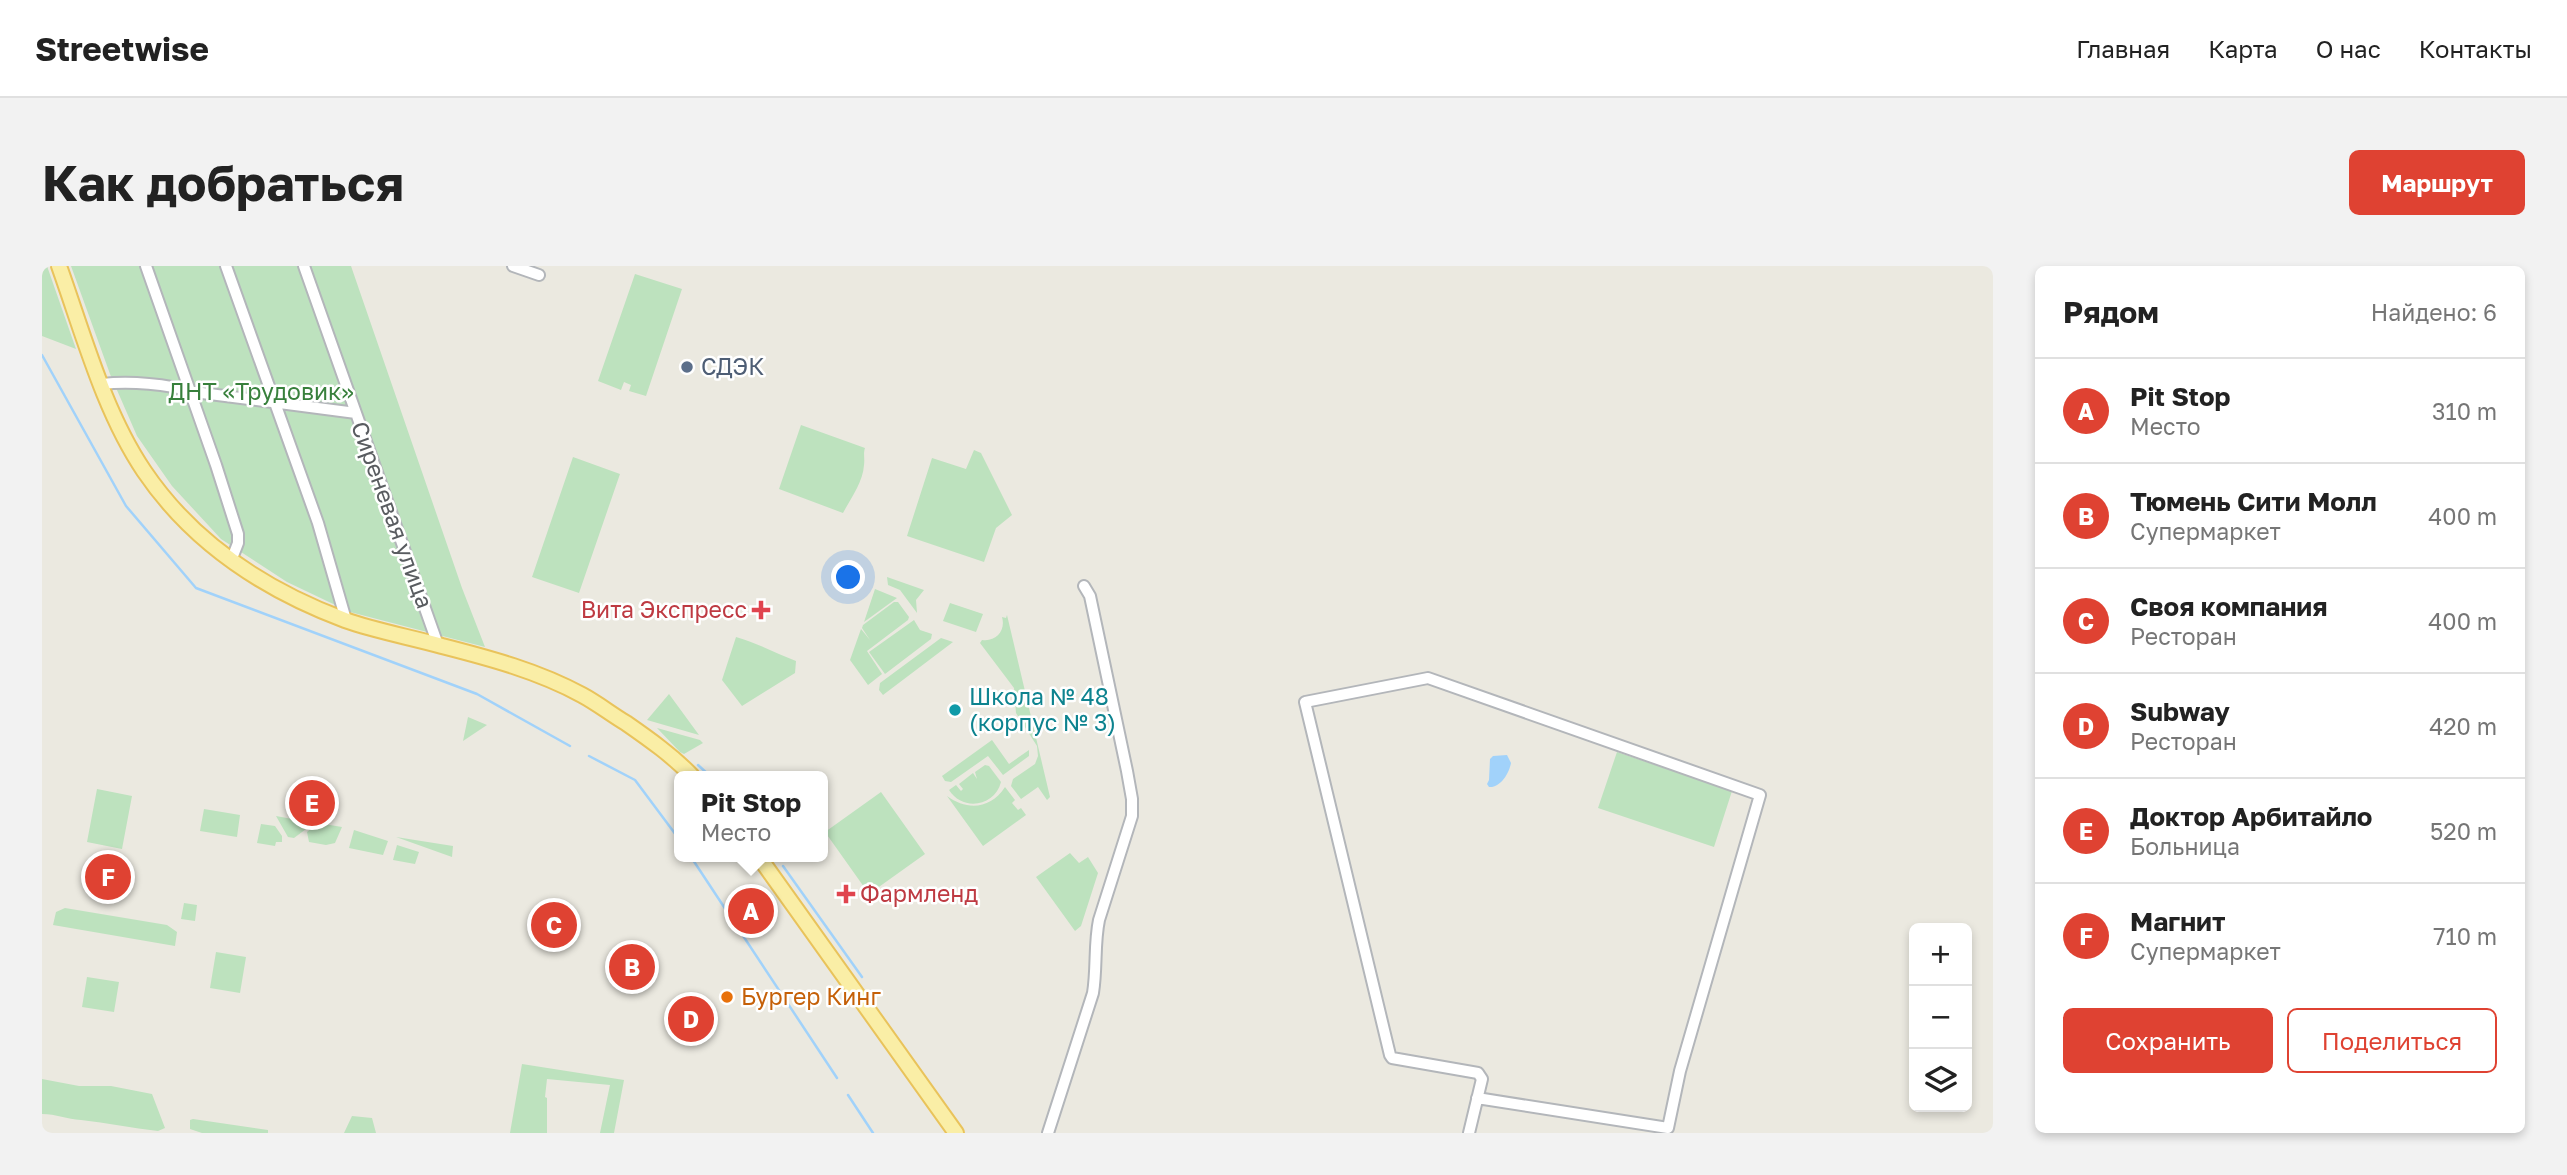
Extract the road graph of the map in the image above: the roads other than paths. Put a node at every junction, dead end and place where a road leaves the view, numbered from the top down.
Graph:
1 (59, 266) edge
2 (146, 266) edge
3 (226, 266) edge
4 (304, 266) edge
5 (513, 266) edge
6 (539, 275) dead end
7 (102, 384) junction
8 (190, 391) junction
9 (275, 403) junction
10 (356, 413) junction
11 (231, 561) junction
12 (1084, 586) dead end
13 (346, 620) junction
14 (438, 645) junction
15 (687, 771) edge
16 (763, 862) edge
17 (1477, 1098) junction
18 (956, 1133) edge
19 (1048, 1133) edge
20 (1469, 1133) edge

1 - 7 main road
2 - 8 street
3 - 9 street
4 - 10 street, Сиреневая улица
5 - 6 street
7 - 8 street
7 - 11 main road
8 - 9 street
8 - 11 street
9 - 10 street
9 - 13 street
10 - 14 street, Сиреневая улица
11 - 13 main road
12 - 19 street
13 - 14 main road
14 - 15 main road
16 - 18 main road
17 - 17 street
17 - 20 street

